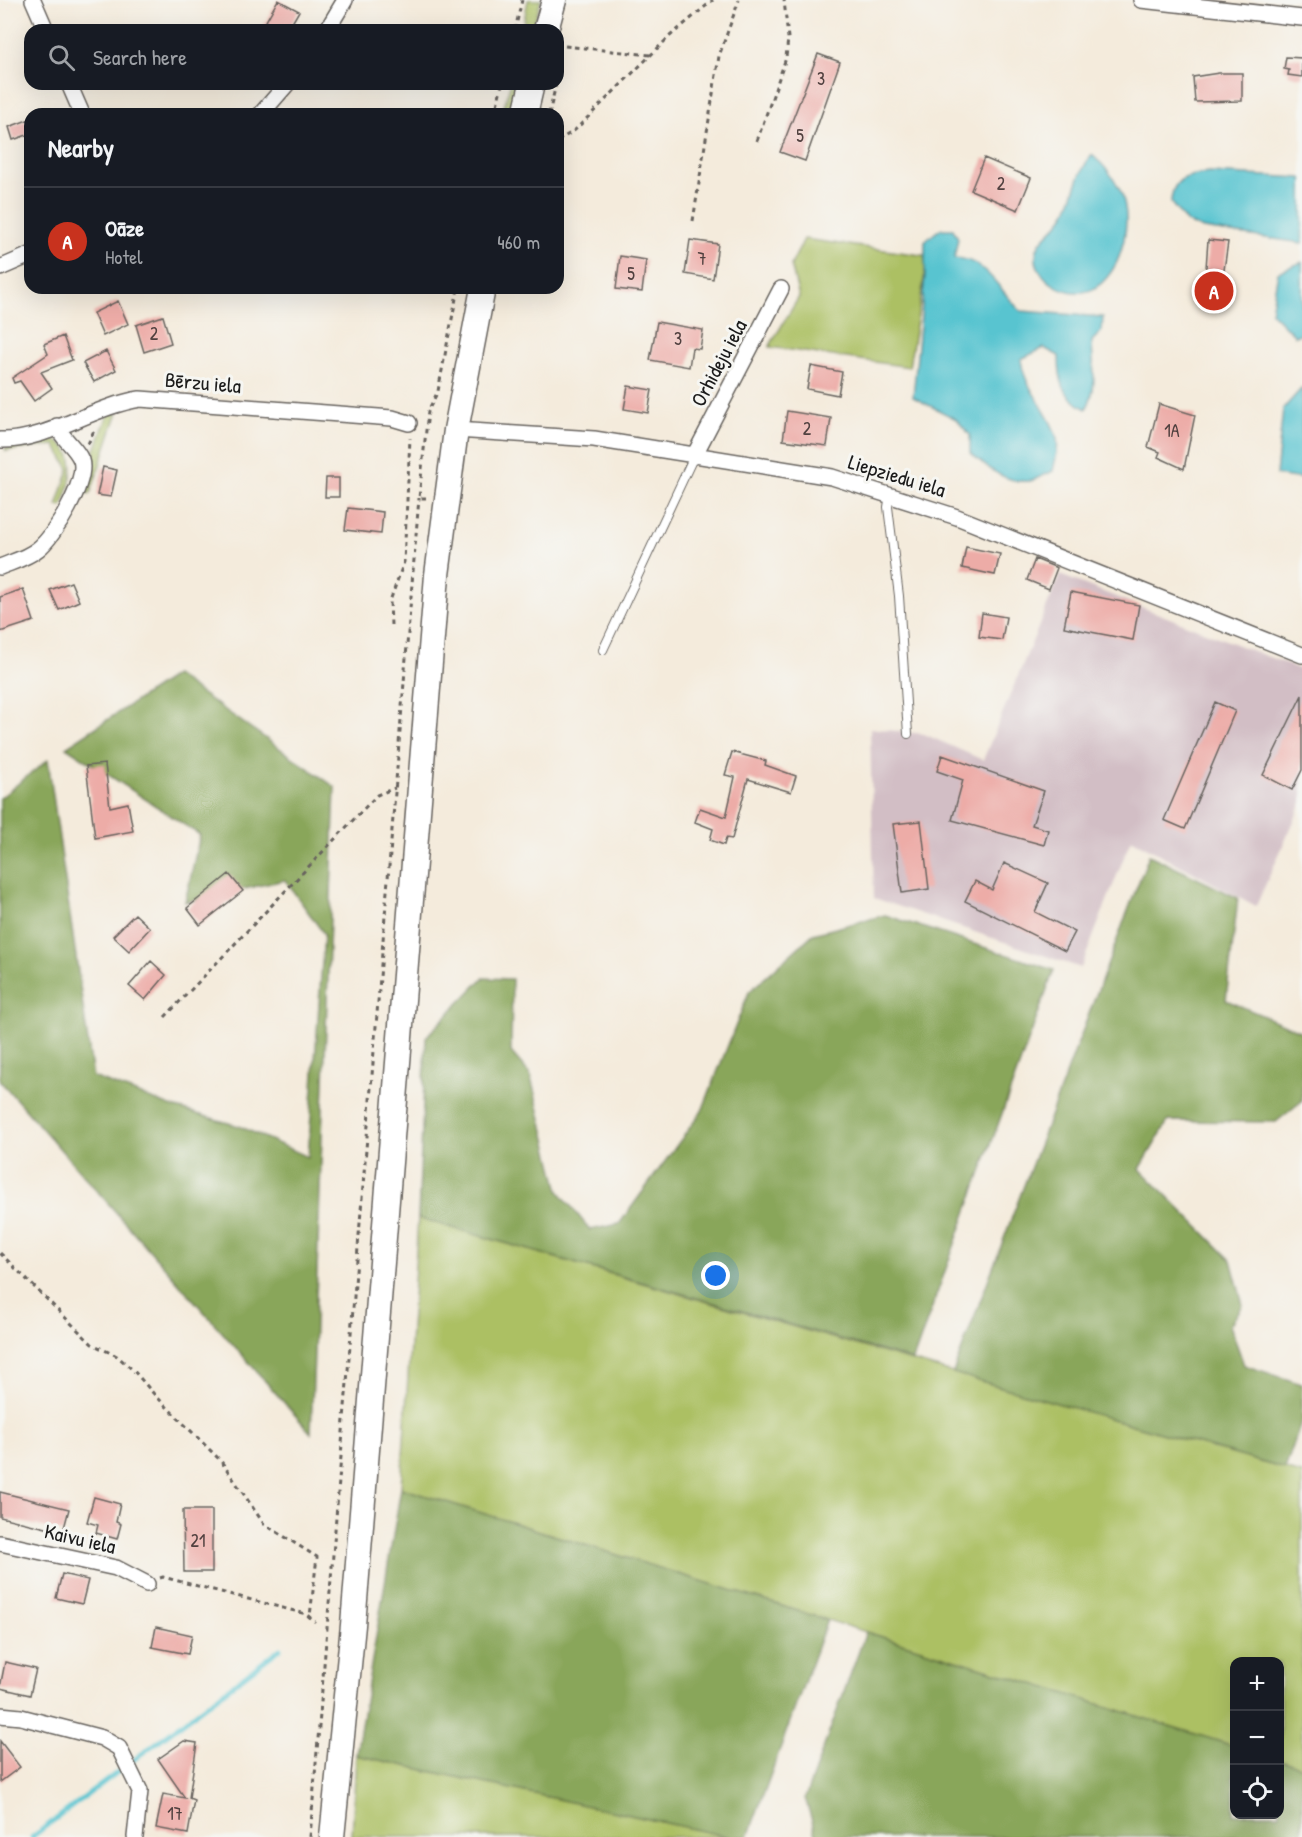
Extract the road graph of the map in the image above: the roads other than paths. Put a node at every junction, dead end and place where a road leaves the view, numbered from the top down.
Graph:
1 (33, 0) edge
2 (345, 0) edge
3 (554, 0) edge
4 (1141, 0) edge
5 (1302, 18) edge
6 (43, 24) edge
7 (331, 24) edge
8 (548, 24) edge
9 (72, 90) edge
10 (282, 90) edge
11 (531, 90) edge
12 (79, 108) edge
13 (266, 108) edge
14 (526, 108) edge
15 (24, 258) edge
16 (0, 268) edge
17 (781, 289) dead end
18 (482, 294) edge
19 (409, 423) road end
20 (57, 426) junction
21 (456, 430) junction
22 (0, 440) edge
23 (694, 456) junction
24 (890, 494) junction
25 (0, 567) edge
26 (603, 650) dead end
27 (1302, 655) edge
28 (908, 734) dead end
29 (0, 1543) edge
30 (147, 1584) road end
31 (0, 1716) edge
32 (135, 1837) edge
33 (332, 1837) edge

1 - 6 street
2 - 7 street
3 - 8 main road
4 - 5 street
9 - 12 street
10 - 13 street
11 - 14 main road
15 - 16 street
17 - 23 street, Orhideju iela
18 - 21 main road
19 - 20 street, Bērzu iela
20 - 22 street, Bērzu iela
20 - 25 street
21 - 23 street, Liepziedu iela
21 - 33 main road
23 - 24 street, Liepziedu iela
23 - 26 lane
24 - 27 street, Liepziedu iela
24 - 28 lane
29 - 30 street, Kaivu iela
31 - 32 street

